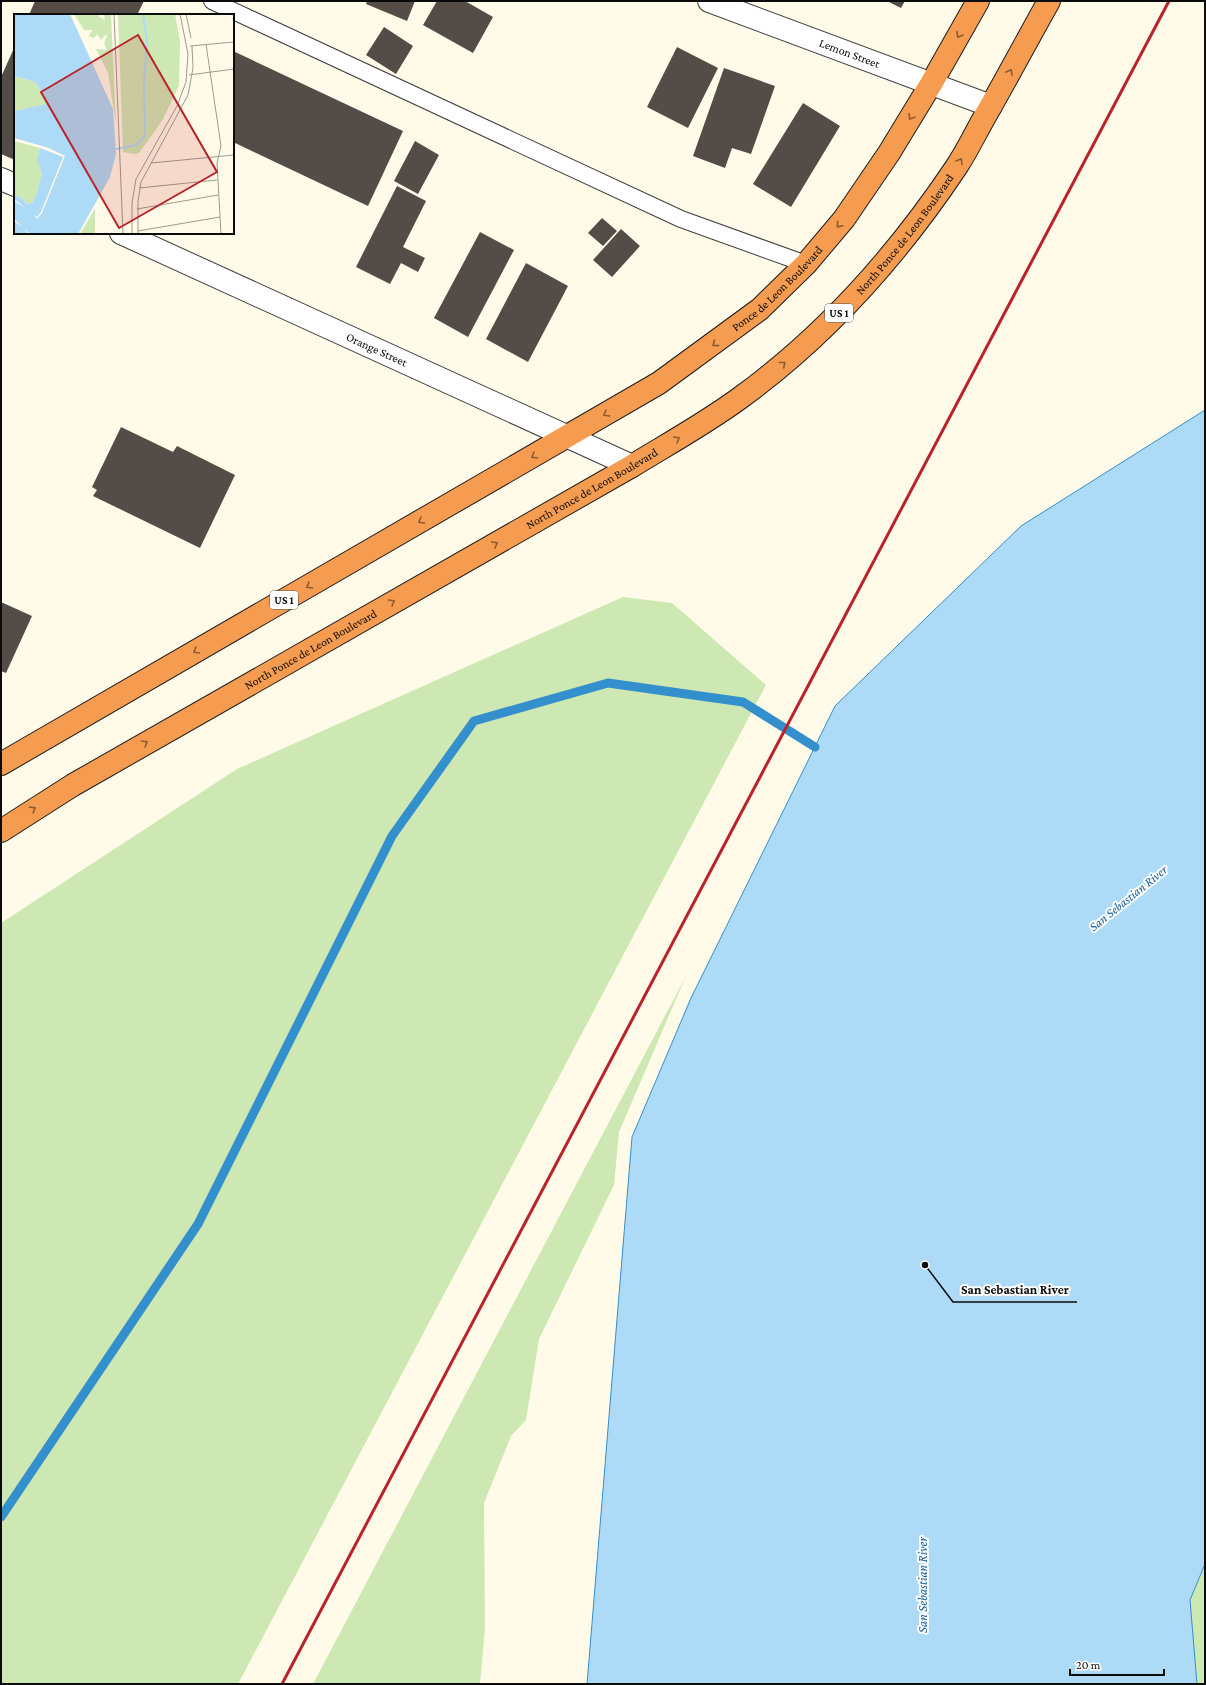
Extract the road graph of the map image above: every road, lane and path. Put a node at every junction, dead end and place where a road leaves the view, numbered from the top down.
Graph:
1 (212, 1) edge
2 (709, 1) edge
3 (978, 1) edge
4 (1049, 1) edge
5 (931, 84) junction
6 (991, 106) junction
7 (1, 179) edge
8 (14, 185) edge
9 (123, 234) edge
10 (806, 264) junction
11 (568, 436) junction
12 (632, 466) junction
13 (1, 764) edge
14 (1, 831) edge

1 - 10 lane
2 - 5 street, Lemon Street
3 -> 5 highway, US 1
6 -> 4 highway, North Ponce de Leon Boulevard / US 1
5 - 6 street, Lemon Street
5 -> 10 highway, Ponce de Leon Boulevard / US 1
12 -> 6 highway, North Ponce de Leon Boulevard / US 1
7 - 8 street
9 - 11 street, Orange Street
10 -> 11 highway, Ponce de Leon Boulevard / US 1
11 - 12 street, Orange Street
11 -> 13 highway, US 1
14 -> 12 highway, North Ponce de Leon Boulevard / US 1

